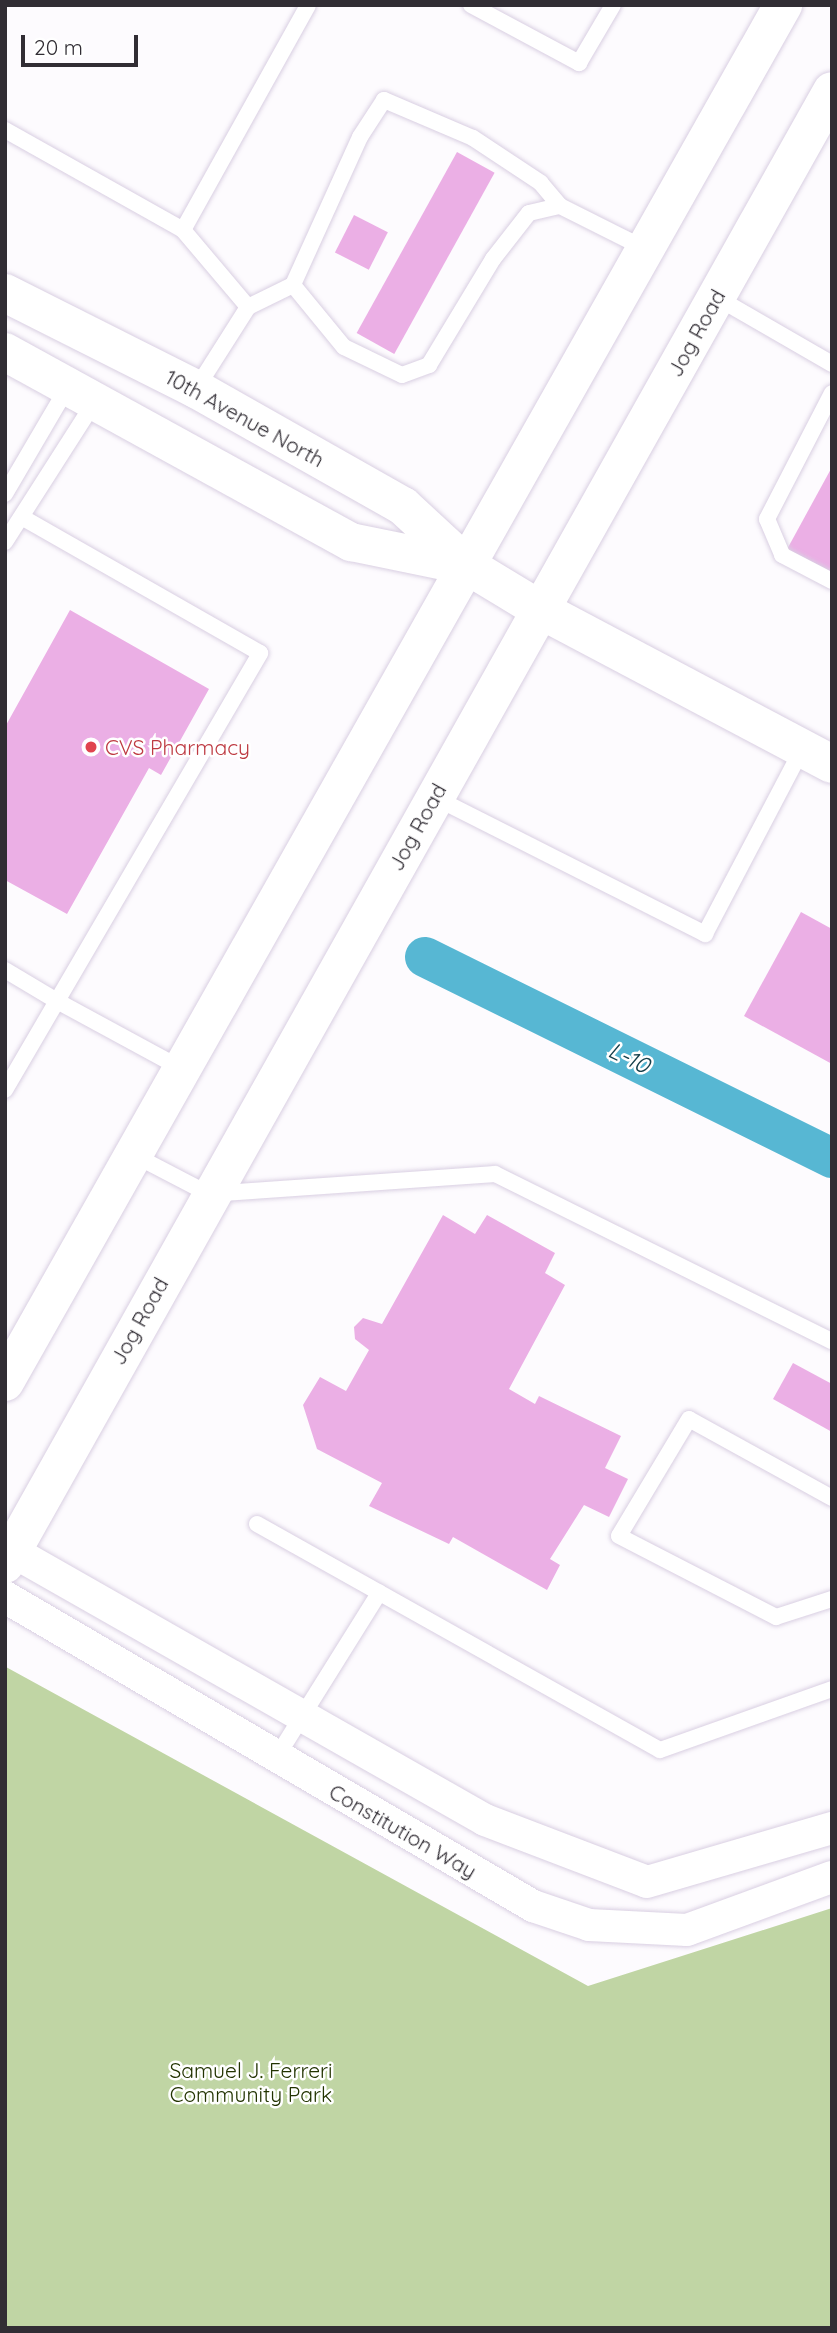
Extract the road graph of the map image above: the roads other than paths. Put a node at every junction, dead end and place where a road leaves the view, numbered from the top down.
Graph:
1 (308, 5) edge
2 (471, 5) edge
3 (613, 5) edge
4 (783, 5) edge
5 (832, 91) edge
6 (5, 130) edge
7 (560, 206) junction
8 (183, 230) junction
9 (646, 249) junction
10 (293, 285) junction
11 (5, 293) edge
12 (716, 297) junction
13 (248, 307) junction
14 (5, 352) edge
15 (832, 364) edge
16 (196, 389) junction
17 (83, 391) junction
18 (832, 393) edge
19 (5, 494) edge
20 (22, 517) junction
21 (5, 542) edge
22 (468, 566) junction
23 (832, 581) edge
24 (539, 609) junction
25 (818, 756) edge
26 (434, 797) junction
27 (5, 970) edge
28 (57, 1001) junction
29 (183, 1070) junction
30 (5, 1090) edge
31 (134, 1155) junction
32 (209, 1194) junction
33 (832, 1341) edge
34 (5, 1382) edge
35 (832, 1498) edge
36 (257, 1524) dead end
37 (8, 1554) edge
38 (379, 1593) junction
39 (5, 1597) edge
40 (832, 1599) edge
41 (832, 1689) edge
42 (303, 1715) junction
43 (276, 1758) junction
44 (832, 1828) edge
45 (832, 1877) edge

1 - 8 lane
2 - 3 lane
4 - 9 main road
5 - 12 main road, Jog Road
6 - 8 lane
7 - 9 lane
7 - 10 lane
7 - 10 lane
8 - 13 lane
9 - 22 main road
10 - 13 lane
11 - 16 main road, 10th Avenue North
12 - 15 lane
12 - 24 main road, Jog Road
13 - 16 lane
14 - 17 main road, 10th Avenue North
16 - 22 main road, 10th Avenue North
17 - 19 lane
17 - 20 lane
17 - 22 main road, 10th Avenue North
18 - 23 lane
20 - 21 lane
20 - 28 lane
22 - 24 main road, 10th Avenue North
22 - 29 main road
24 - 25 main road, 10th Avenue North
24 - 26 main road, Jog Road
25 - 26 lane
26 - 32 main road, Jog Road
27 - 28 lane
28 - 29 lane
28 - 30 lane
29 - 31 main road
31 - 32 lane
31 - 34 main road
32 - 33 lane
32 - 37 main road, Jog Road
35 - 40 lane
36 - 38 lane
37 - 42 street
38 - 41 lane
38 - 42 lane
39 - 43 street, Constitution Way
42 - 43 lane
42 - 44 street
43 - 45 street, Constitution Way

